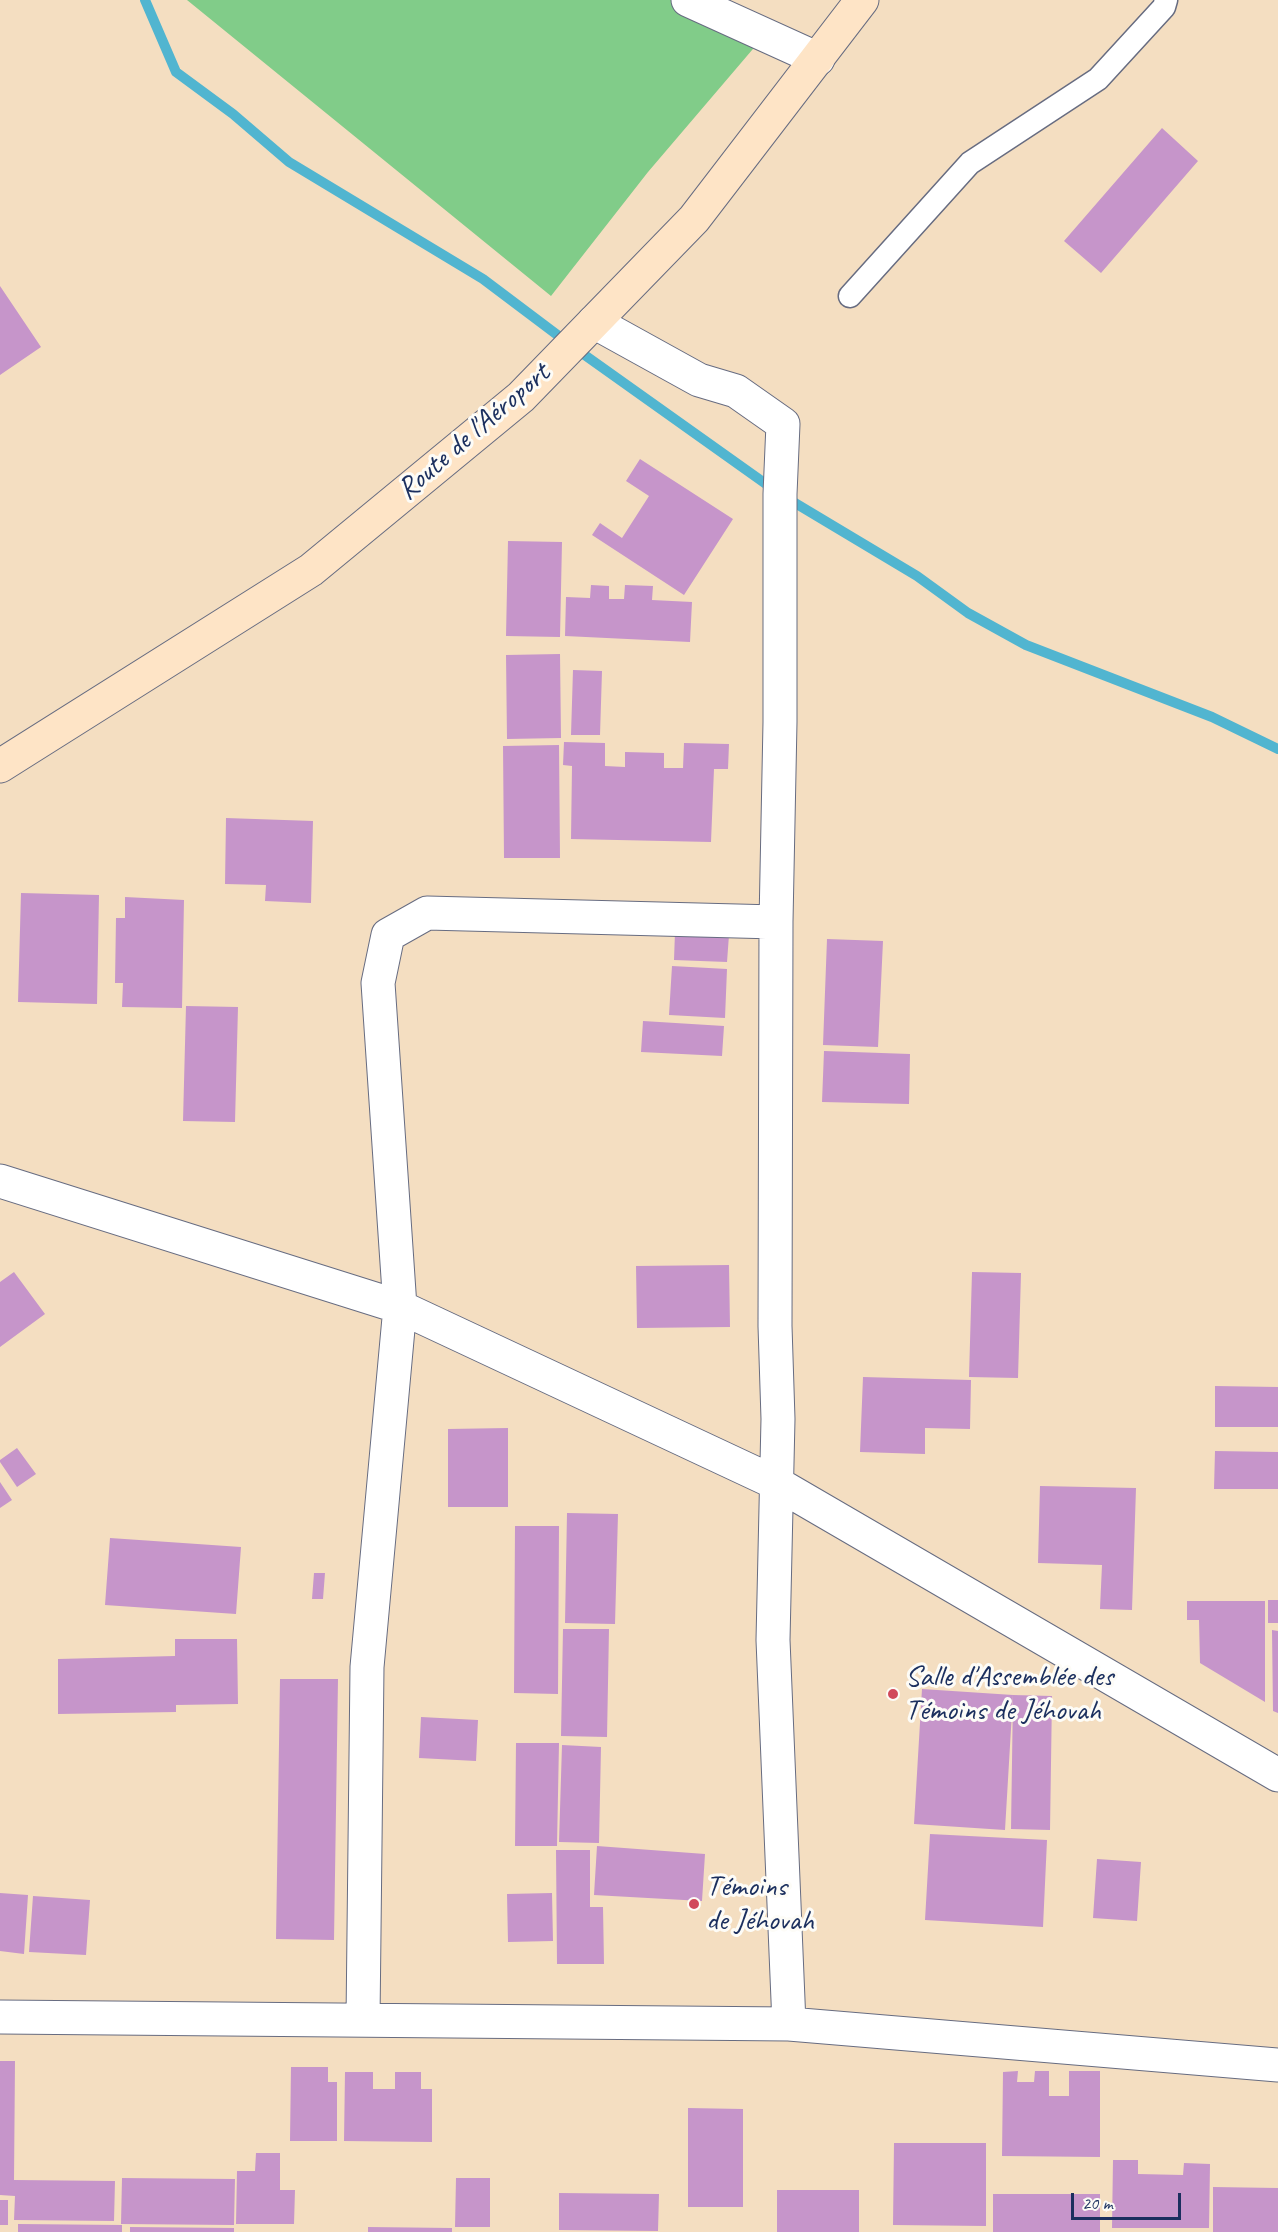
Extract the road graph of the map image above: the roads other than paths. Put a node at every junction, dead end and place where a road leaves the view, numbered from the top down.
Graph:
1 (688, 0) edge
2 (862, 0) edge
3 (1166, 0) edge
4 (818, 59) junction
5 (850, 296) dead end
6 (594, 322) junction
7 (0, 766) edge
8 (776, 922) junction
9 (0, 1181) edge
10 (399, 1307) junction
11 (776, 1483) junction
12 (1278, 1775) edge
13 (0, 2017) edge
14 (363, 2020) junction
15 (789, 2024) junction
16 (1278, 2065) edge

1 - 4 street
2 - 4 main road, Route de l'Aéroport
3 - 5 lane
4 - 6 main road, Route de l'Aéroport
6 - 7 main road, Route de l'Aéroport
6 - 8 street
8 - 10 street
8 - 11 street
9 - 10 street
10 - 11 street
10 - 14 street
11 - 12 street
11 - 15 street
13 - 14 street
14 - 15 street
15 - 16 street

